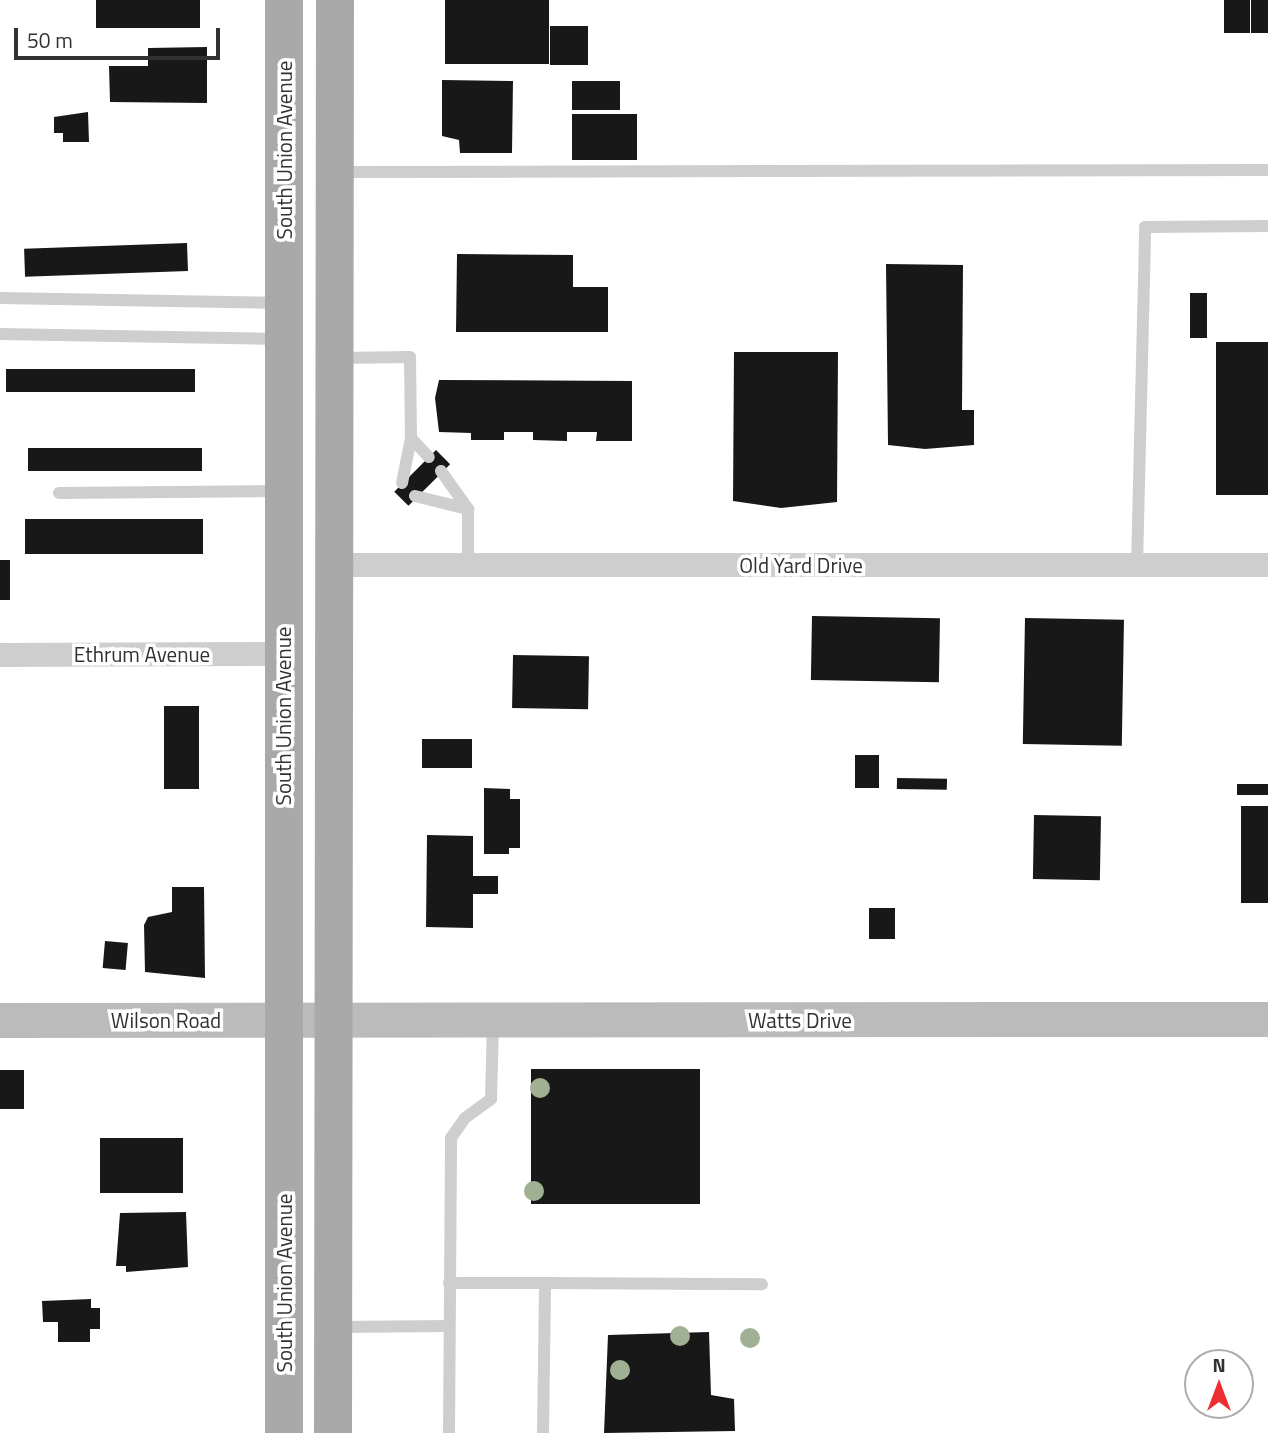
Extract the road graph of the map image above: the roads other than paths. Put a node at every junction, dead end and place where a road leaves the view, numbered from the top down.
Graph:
1 (284, 0) edge
2 (335, 0) edge
3 (1268, 170) edge
4 (335, 172) junction
5 (1268, 226) edge
6 (0, 298) edge
7 (283, 321) junction
8 (0, 334) edge
9 (334, 358) junction
10 (411, 438) junction
11 (429, 457) dead end
12 (441, 471) dead end
13 (401, 483) dead end
14 (283, 491) junction
15 (59, 493) dead end
16 (415, 496) dead end
17 (468, 509) junction
18 (334, 565) junction
19 (468, 565) junction
20 (1137, 565) junction
21 (1268, 565) edge
22 (283, 654) junction
23 (0, 655) edge
24 (1268, 1019) edge
25 (0, 1020) edge
26 (284, 1020) junction
27 (333, 1020) junction
28 (492, 1020) junction
29 (449, 1283) junction
30 (545, 1283) junction
31 (762, 1284) dead end
32 (449, 1326) junction
33 (333, 1327) junction
34 (284, 1433) edge
35 (333, 1433) edge
36 (449, 1433) edge
37 (544, 1433) edge

1 - 7 main road, South Union Avenue
2 - 4 main road
3 - 4 lane
4 - 9 main road
5 - 20 lane
6 - 7 lane
7 - 8 lane
7 - 14 main road, South Union Avenue
9 - 10 lane
9 - 18 main road
10 - 11 lane
10 - 13 lane
12 - 17 lane
14 - 15 lane
14 - 22 main road, South Union Avenue
16 - 17 lane
17 - 19 lane
18 - 19 street, Old Yard Drive
18 - 27 main road
19 - 20 street, Old Yard Drive
20 - 21 street, Old Yard Drive
22 - 23 street, Ethrum Avenue
22 - 26 main road, South Union Avenue
24 - 28 street, Watts Drive
25 - 26 street, Wilson Road
26 - 27 street, Wilson Road
26 - 34 main road, South Union Avenue
27 - 28 street, Watts Drive
27 - 33 main road
28 - 29 lane
29 - 30 lane
29 - 32 lane
30 - 31 lane
30 - 37 lane
32 - 33 lane
32 - 36 lane
33 - 35 main road

